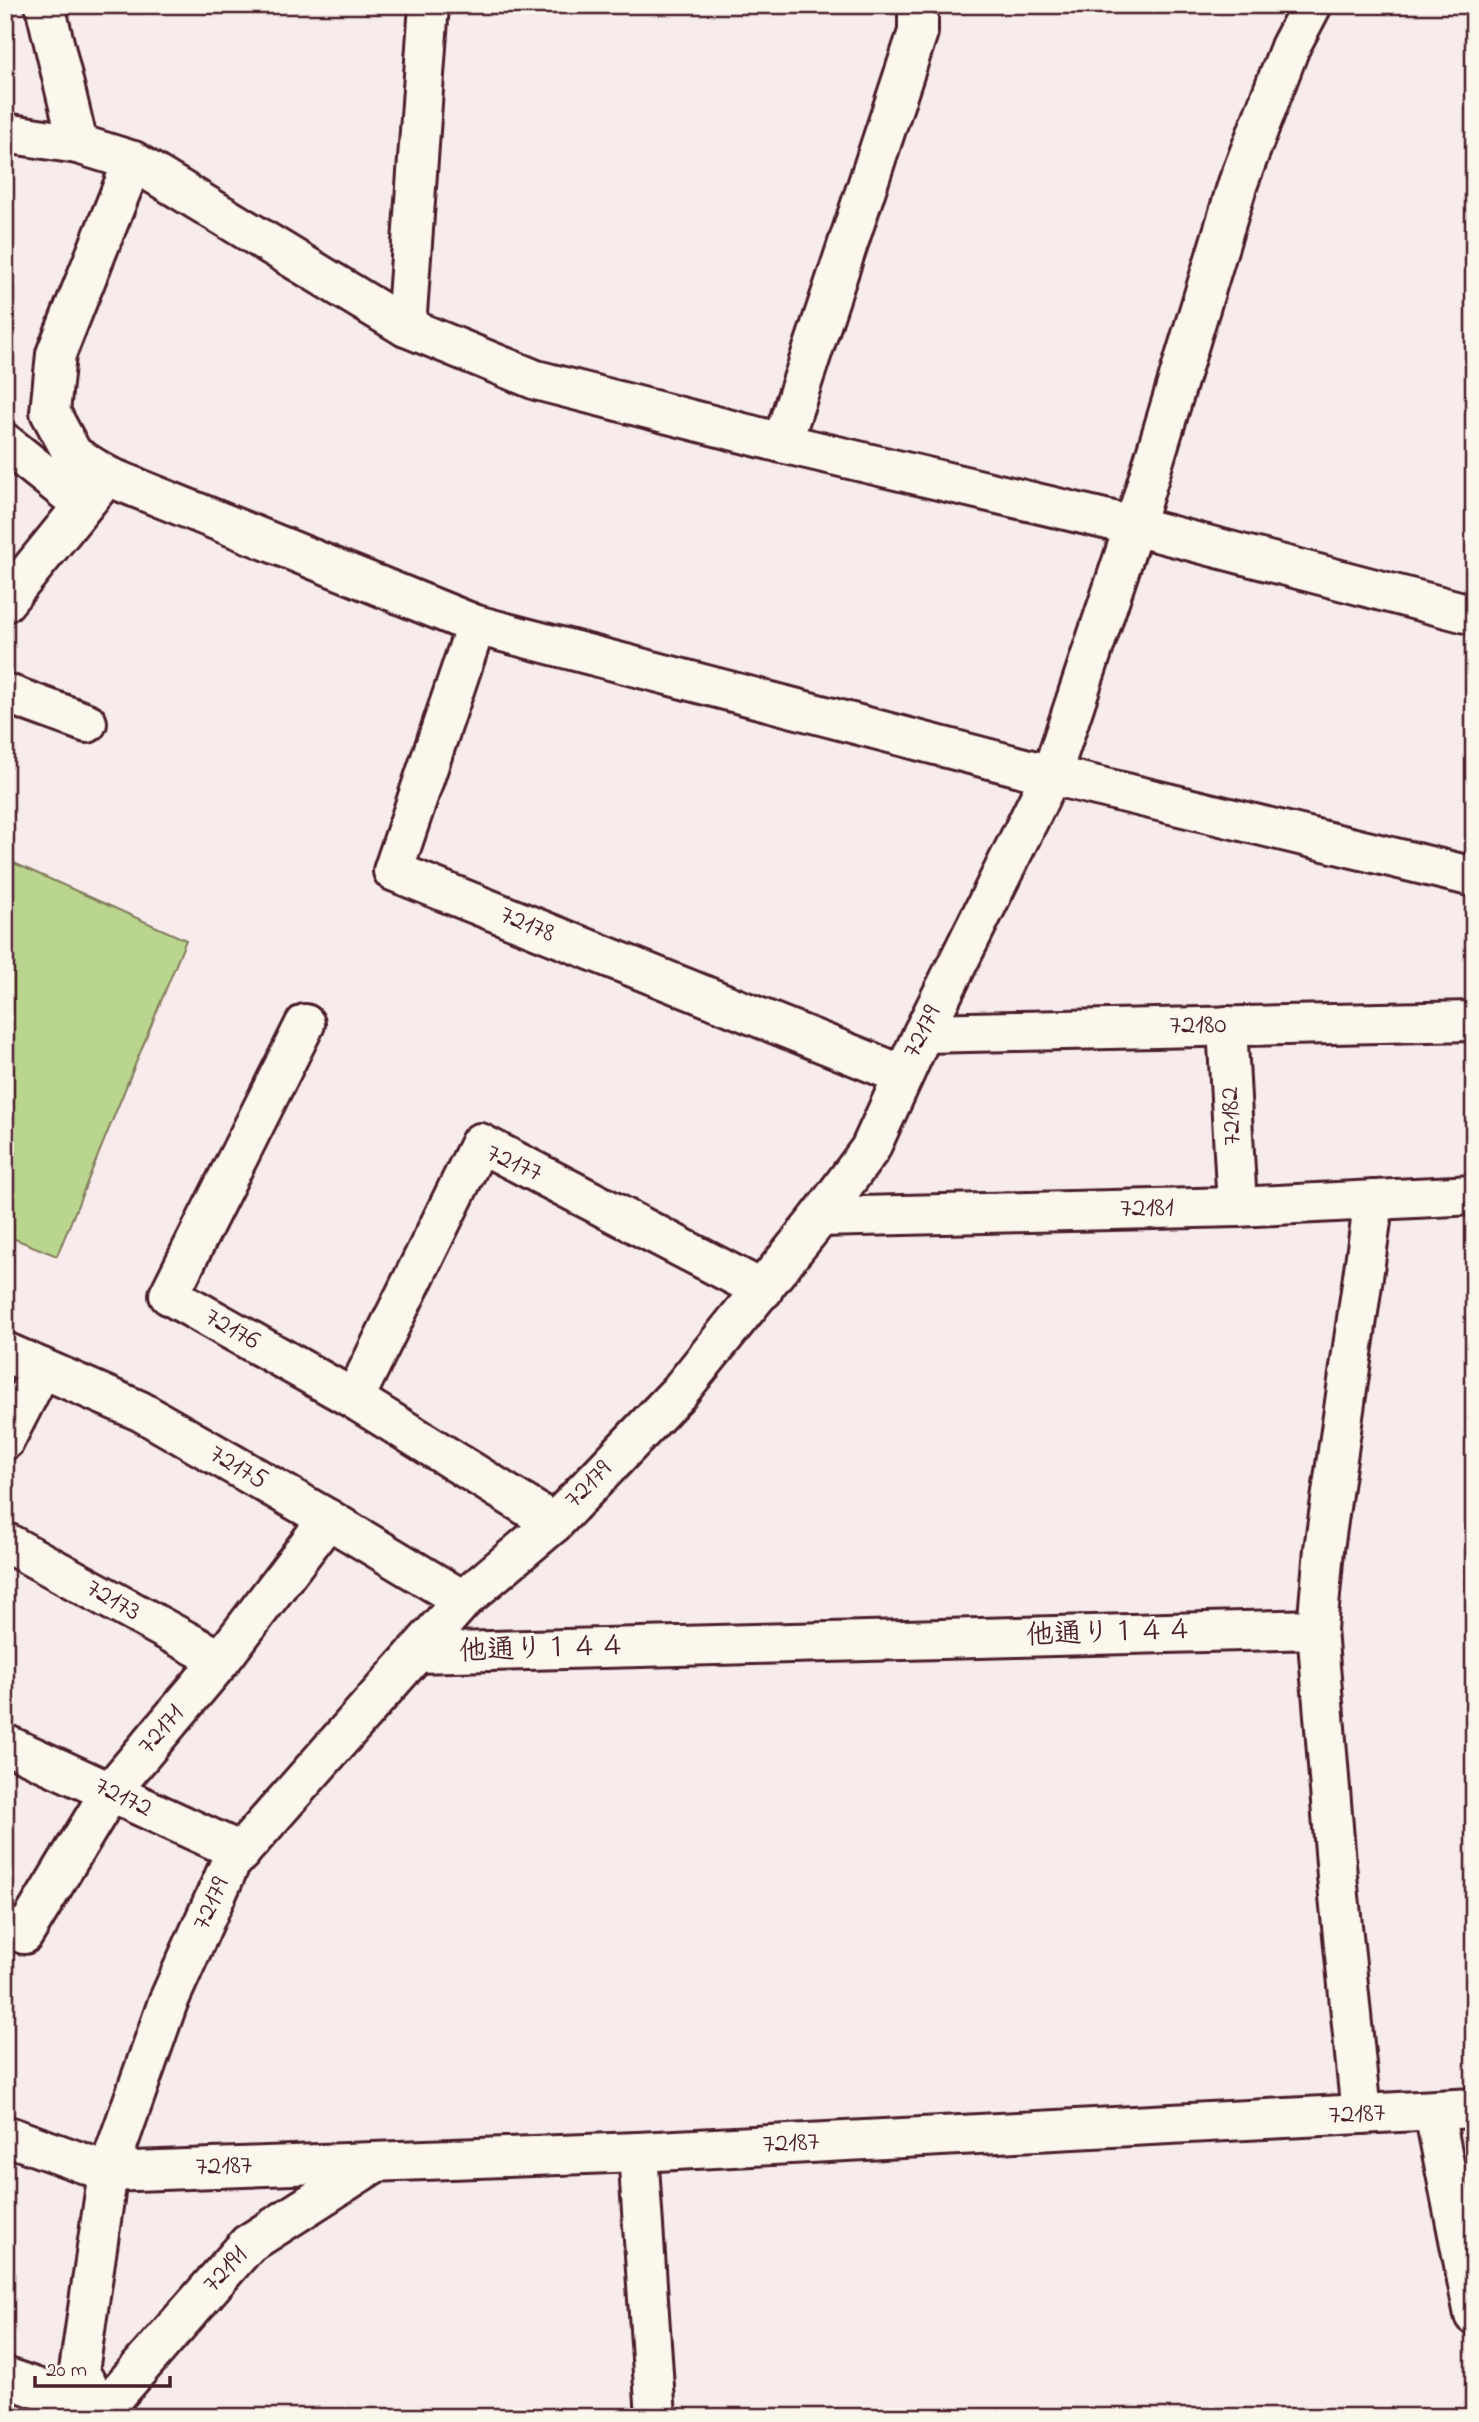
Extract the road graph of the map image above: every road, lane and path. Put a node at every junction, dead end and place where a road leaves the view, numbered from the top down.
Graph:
1 (45, 5) edge
2 (429, 5) edge
3 (918, 5) edge
4 (1312, 5) edge
5 (5, 133) edge
6 (78, 144) junction
7 (133, 161) junction
8 (406, 327) junction
9 (5, 443) edge
10 (782, 443) junction
11 (107, 475) junction
12 (83, 505) junction
13 (1134, 526) junction
14 (5, 602) edge
15 (1474, 615) edge
16 (476, 625) junction
17 (5, 693) edge
18 (87, 723) dead end
19 (1051, 775) junction
20 (1474, 877) edge
21 (1474, 1021) edge
22 (305, 1024) dead end
23 (1227, 1026) junction
24 (922, 1033) junction
25 (902, 1075) junction
26 (1474, 1195) edge
27 (1374, 1200) junction
28 (1237, 1207) junction
29 (821, 1217) junction
30 (763, 1290) junction
31 (5, 1352) edge
32 (42, 1368) junction
33 (354, 1399) junction
34 (5, 1440) edge
35 (328, 1519) junction
36 (554, 1522) junction
37 (5, 1542) edge
38 (463, 1600) junction
39 (1317, 1629) junction
40 (415, 1653) junction
41 (221, 1660) junction
42 (5, 1744) edge
43 (110, 1792) junction
44 (241, 1852) junction
45 (5, 1926) edge
46 (1474, 2108) edge
47 (1434, 2112) junction
48 (1360, 2114) junction
49 (5, 2135) edge
50 (638, 2152) junction
51 (377, 2161) junction
52 (107, 2172) junction
53 (1474, 2315) edge
54 (5, 2377) edge
55 (101, 2414) edge
56 (656, 2417) edge

1 - 6 street
2 - 8 street
3 - 10 street
4 - 13 street, 72179
5 - 6 street
6 - 7 street
7 - 8 street
7 - 11 street
8 - 10 street
9 - 12 street
10 - 13 street
11 - 12 street
11 - 16 street
12 - 14 street
13 - 15 street
13 - 19 street, 72179
16 - 19 street
16 - 25 street, 72178
17 - 18 street
19 - 20 street
19 - 24 street, 72179
21 - 23 street, 72180
22 - 33 street, 72176
23 - 24 street, 72180
23 - 28 street, 72182
24 - 25 street, 72179
25 - 29 street, 72179
26 - 27 street, 72181
27 - 28 street, 72181
27 - 39 street
28 - 29 street, 72181
29 - 30 street, 72179
30 - 33 street, 72177
30 - 36 street, 72179
31 - 32 street, 72175
32 - 34 street
32 - 35 street, 72175
33 - 36 street, 72176
35 - 38 street, 72175
35 - 41 street, 72171
36 - 38 street, 72179
37 - 41 street, 72173
38 - 40 street, 72179
39 - 40 street, 他通り１４４
39 - 48 street
40 - 44 street, 72179
41 - 43 street, 72171
42 - 43 street, 72172
43 - 44 street, 72172
43 - 45 street, 72171
44 - 52 street, 72179
46 - 47 street, 72187
47 - 48 street, 72187
47 - 53 street
48 - 50 street, 72187
49 - 52 street
50 - 51 street, 72187
50 - 56 street
51 - 52 street, 72187
51 - 55 street, 72191
52 - 55 street
54 - 55 street

